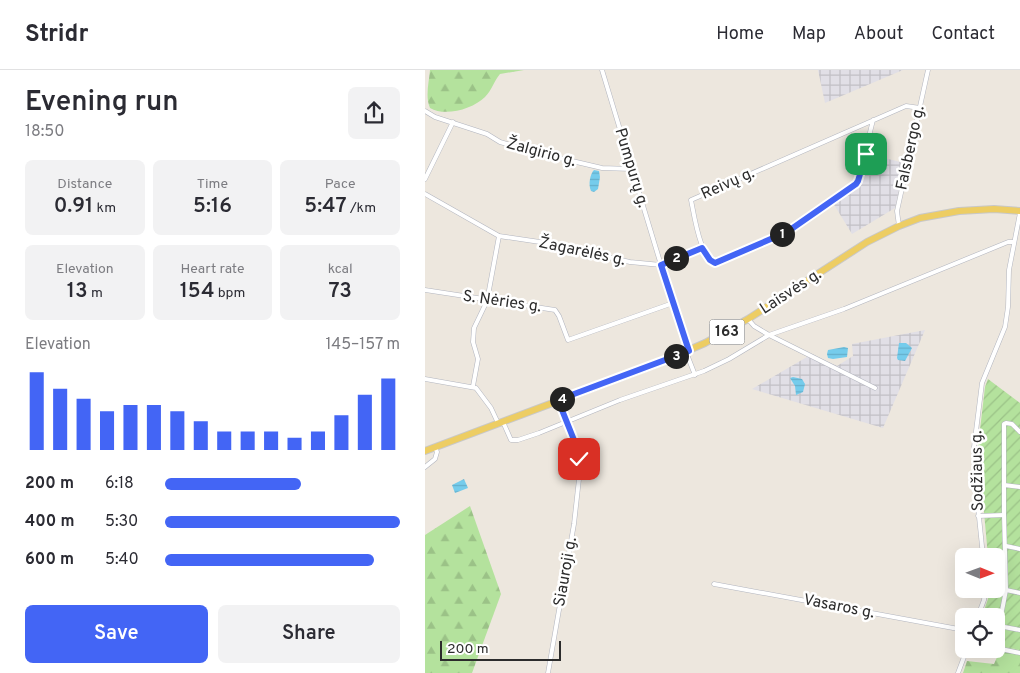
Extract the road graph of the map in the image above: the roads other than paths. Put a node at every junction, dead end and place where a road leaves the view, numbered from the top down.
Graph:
1 (602, 70) edge
2 (928, 70) edge
3 (920, 108) junction
4 (425, 112) edge
5 (873, 120) junction
6 (453, 122) junction
7 (631, 169) junction
8 (425, 178) edge
9 (425, 194) edge
10 (1020, 212) edge
11 (899, 226) junction
12 (499, 236) junction
13 (1014, 242) junction
14 (702, 248) junction
15 (661, 265) junction
16 (425, 290) edge
17 (487, 301) junction
18 (673, 303) junction
19 (748, 319) junction
20 (769, 335) junction
21 (687, 351) junction
22 (695, 375) junction
23 (425, 379) edge
24 (473, 386) junction
25 (875, 388) dead end
26 (558, 400) junction
27 (567, 421) junction
28 (501, 422) junction
29 (1020, 432) edge
30 (435, 447) junction
31 (425, 451) edge
32 (425, 467) edge
33 (1004, 485) junction
34 (1020, 486) edge
35 (1004, 515) junction
36 (979, 516) junction
37 (1006, 546) junction
38 (982, 548) edge
39 (1020, 549) edge
40 (713, 584) dead end
41 (1006, 590) junction
42 (1020, 593) edge
43 (955, 628) edge
44 (1020, 630) edge
45 (1005, 650) edge
46 (1020, 653) edge
47 (964, 658) edge
48 (548, 673) edge
49 (958, 673) edge

1 - 7 street, Pumpurų g.
2 - 3 street, Falsbergo g.
3 - 5 street, Reivų g.
3 - 11 street, Falsbergo g.
4 - 6 street, Žalgirio g.
5 - 14 street, Reivų g.
5 - 14 street
6 - 7 street, Žalgirio g.
6 - 8 street
7 - 15 street, Pumpurų g.
9 - 12 street, Žagarėlės g.
10 - 11 main road, Laisvės g. / 163
10 - 13 street, Sodžiaus g.
11 - 19 main road, Laisvės g. / 163
12 - 15 street, Žagarėlės g.
12 - 17 street
13 - 20 street
13 - 36 street, Sodžiaus g.
14 - 15 street
15 - 18 street
16 - 17 street, S. Nėries g.
17 - 18 street, S. Nėries g.
17 - 24 street
18 - 21 street
19 - 20 street
19 - 21 main road, Laisvės g. / 163
20 - 22 street
20 - 25 street
21 - 22 street
21 - 26 main road, Laisvės g. / 163
22 - 27 street
23 - 24 street
24 - 28 street
26 - 27 street, Siauroji g.
26 - 28 main road, Laisvės g. / 163
27 - 28 street
27 - 48 street, Siauroji g.
28 - 30 main road, Laisvės g. / 163
29 - 33 street
30 - 31 main road, Laisvės g. / 163
30 - 32 street
33 - 34 street
33 - 35 street
35 - 36 street
35 - 37 street
36 - 38 street, Sodžiaus g.
37 - 39 street
37 - 41 street
40 - 43 street, Vasaros g.
41 - 42 street
41 - 44 street
45 - 46 street
47 - 49 street

